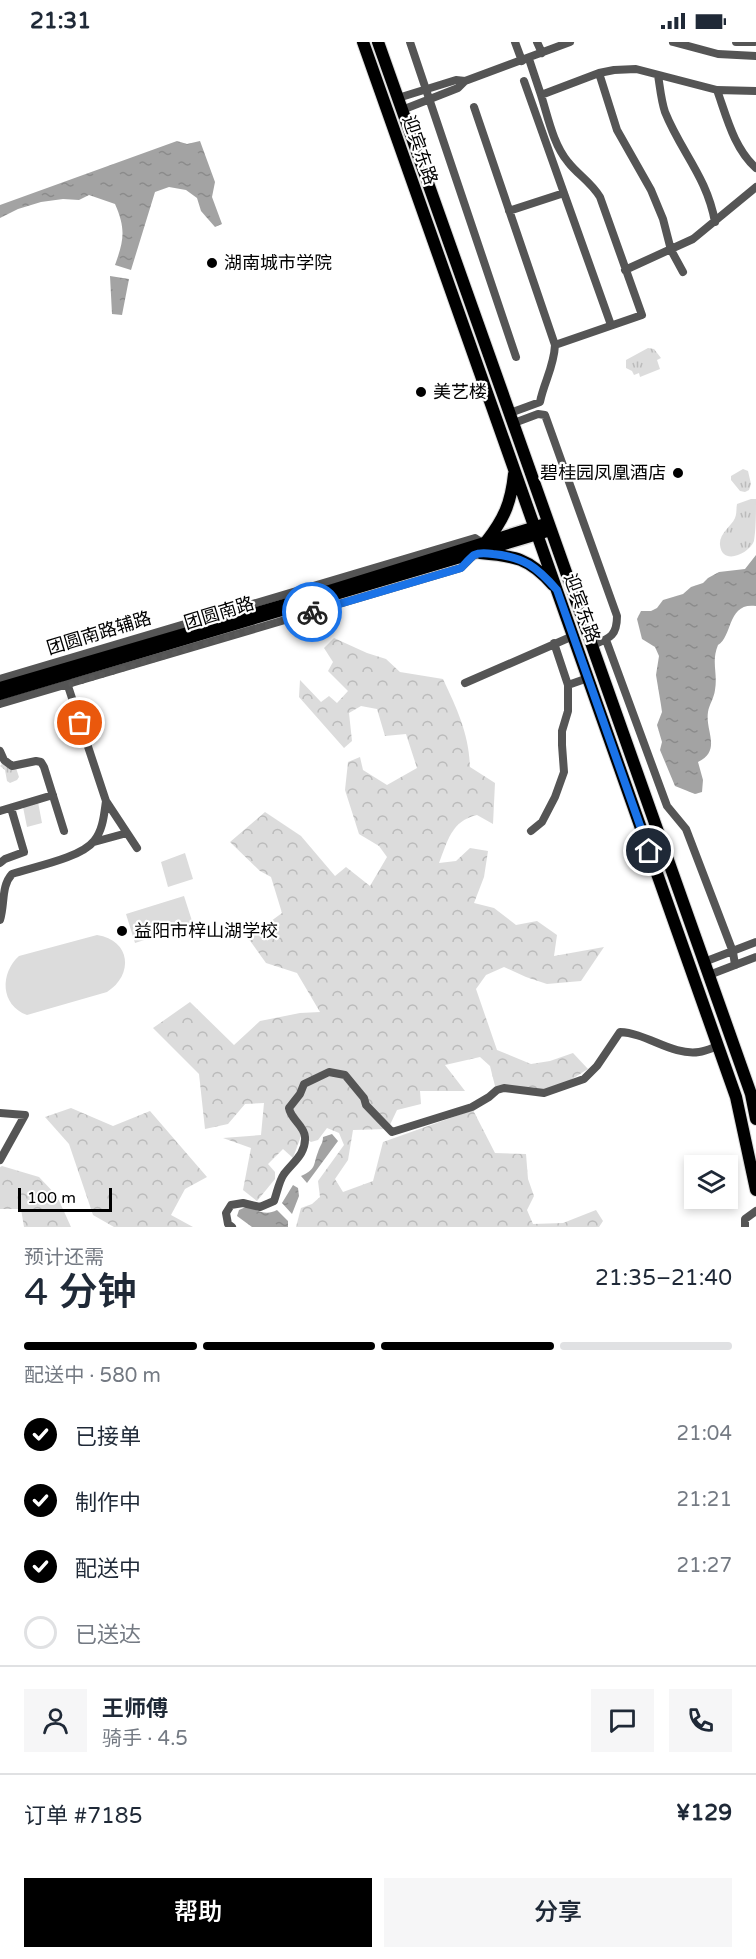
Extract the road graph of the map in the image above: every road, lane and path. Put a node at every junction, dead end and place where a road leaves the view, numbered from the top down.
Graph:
1 (363, 42) edge
2 (378, 42) edge
3 (410, 42) edge
4 (515, 42) edge
5 (537, 42) edge
6 (570, 42) edge
7 (673, 42) edge
8 (736, 42) edge
9 (754, 42) edge
10 (542, 53) junction
11 (756, 56) edge
12 (526, 60) junction
13 (599, 73) junction
14 (658, 75) junction
15 (524, 81) dead end
16 (717, 90) junction
17 (756, 91) edge
18 (428, 94) junction
19 (541, 95) junction
20 (400, 104) junction
21 (474, 107) dead end
22 (756, 168) edge
23 (756, 187) edge
24 (564, 193) junction
25 (509, 211) junction
26 (715, 222) junction
27 (671, 250) junction
28 (625, 270) junction
29 (683, 272) dead end
30 (611, 326) junction
31 (555, 345) junction
32 (516, 357) dead end
33 (512, 418) junction
34 (514, 470) junction
35 (550, 527) junction
36 (536, 531) junction
37 (481, 548) junction
38 (557, 590) junction
39 (573, 636) junction
40 (606, 640) junction
41 (554, 643) junction
42 (593, 645) junction
43 (588, 678) junction
44 (0, 679) edge
45 (67, 681) junction
46 (465, 683) dead end
47 (568, 685) junction
48 (0, 687) edge
49 (0, 695) edge
50 (0, 705) edge
51 (0, 751) edge
52 (53, 795) junction
53 (106, 801) junction
54 (11, 808) junction
55 (0, 811) edge
56 (64, 831) dead end
57 (531, 831) dead end
58 (127, 832) junction
59 (94, 842) junction
60 (137, 848) dead end
61 (0, 863) edge
62 (0, 920) edge
63 (756, 944) edge
64 (733, 952) junction
65 (756, 952) edge
66 (756, 957) edge
67 (704, 962) junction
68 (738, 964) junction
69 (709, 975) junction
70 (718, 1046) junction
71 (754, 1099) edge
72 (737, 1103) junction
73 (0, 1113) edge
74 (756, 1119) edge
75 (0, 1160) edge
76 (756, 1190) edge
77 (756, 1211) edge
78 (232, 1227) edge
79 (745, 1227) edge

1 - 34 highway, 迎宾东路
2 - 20 highway, 迎宾东路
3 - 18 street
4 - 12 street
5 - 10 street
6 - 10 street
7 - 11 street
8 - 9 street
10 - 12 street
12 - 18 street
12 - 19 street
13 - 14 street
13 - 19 street
13 - 27 street
14 - 16 street
14 - 26 street
15 - 24 street
16 - 17 street
16 - 22 street
18 - 20 street
18 - 32 street
19 - 28 street
20 - 33 highway, 迎宾东路
21 - 25 street
23 - 26 street
24 - 25 street
24 - 30 street
25 - 31 street
26 - 27 street
27 - 28 street
27 - 29 street
28 - 30 street
30 - 31 street
31 - 33 street
33 - 35 highway, 迎宾东路
33 - 40 street
34 - 36 highway, 迎宾东路
34 - 37 highway
35 - 36 main road, 团圆南路
35 - 42 highway, 迎宾东路
36 - 37 main road, 团圆南路
36 - 38 highway, 迎宾东路
37 - 38 highway
37 - 44 street, 团圆南路辅路
37 - 45 main road, 团圆南路
37 - 48 main road, 团圆南路
38 - 39 highway, 迎宾东路
39 - 41 street
39 - 43 highway, 迎宾东路
40 - 42 street
40 - 64 street
41 - 46 street
41 - 47 street
42 - 67 highway, 迎宾东路
43 - 47 street
43 - 70 highway, 迎宾东路
45 - 49 main road, 团圆南路
45 - 50 street
45 - 53 street
47 - 57 street
51 - 52 street
52 - 54 street
52 - 56 street
53 - 58 street
53 - 59 street
54 - 55 street
54 - 61 street
58 - 59 street
58 - 60 street
59 - 62 street
63 - 64 street
64 - 67 street
64 - 68 street
65 - 68 street
66 - 68 street
67 - 69 highway, 迎宾东路
68 - 69 street
69 - 71 highway, 迎宾东路
70 - 72 highway, 迎宾东路
70 - 78 street
71 - 72 street
71 - 74 highway, 迎宾东路
72 - 76 highway, 迎宾东路
73 - 75 street
77 - 79 street

